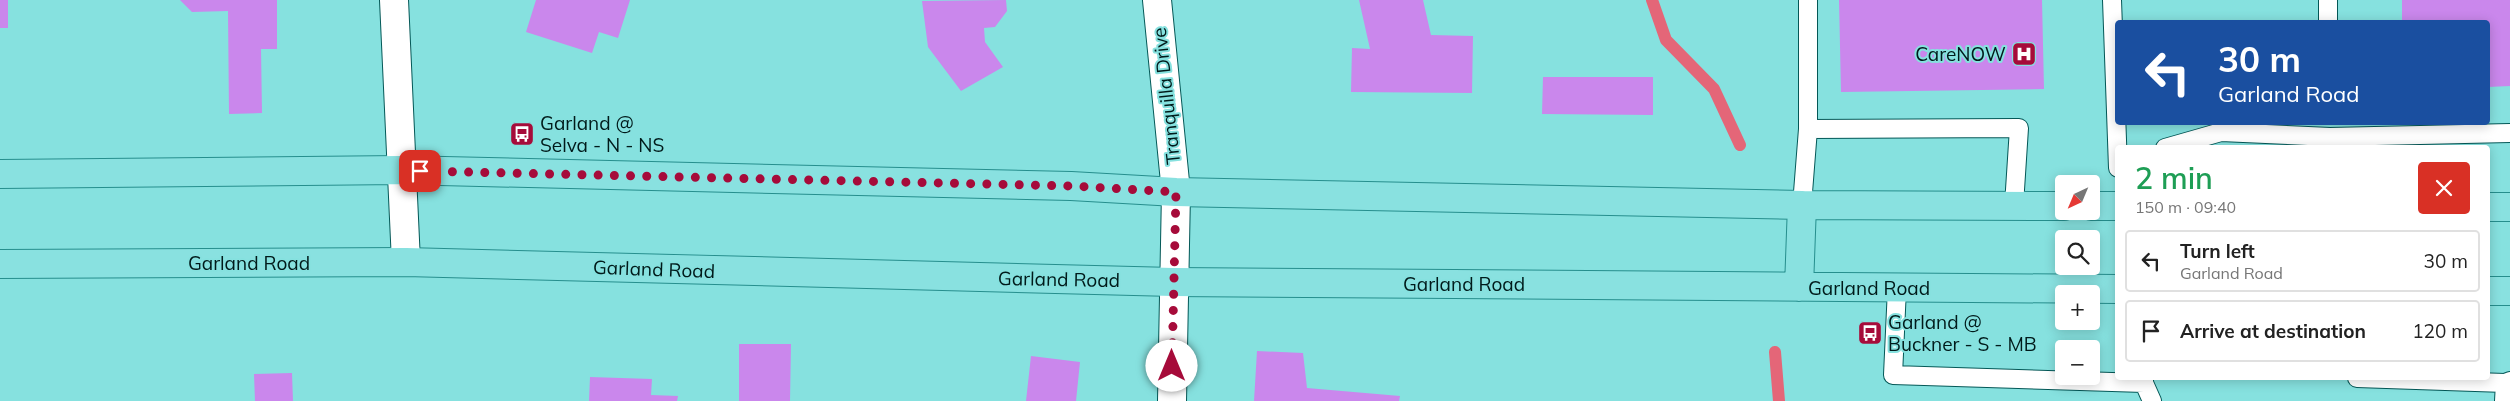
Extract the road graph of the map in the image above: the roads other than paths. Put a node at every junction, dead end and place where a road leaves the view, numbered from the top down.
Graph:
1 (394, 0) edge
2 (1157, 0) edge
3 (1808, 0) edge
4 (2112, 0) edge
5 (2328, 0) edge
6 (2328, 20) edge
7 (2115, 101) edge
8 (2116, 125) edge
9 (1808, 129) junction
10 (2510, 133) edge
11 (2330, 136) edge
12 (2117, 145) edge
13 (2176, 145) edge
14 (400, 170) junction
15 (0, 174) edge
16 (1176, 192) junction
17 (1802, 205) junction
18 (2014, 205) junction
19 (2055, 206) edge
20 (2100, 206) edge
21 (2115, 206) edge
22 (2490, 207) edge
23 (2510, 207) edge
24 (406, 262) junction
25 (0, 264) edge
26 (1173, 282) junction
27 (1800, 287) junction
28 (1897, 288) junction
29 (2115, 289) edge
30 (2490, 291) edge
31 (2510, 291) edge
32 (2115, 379) edge
33 (2144, 380) edge
34 (2432, 380) edge
35 (2507, 382) edge
36 (1172, 401) edge
37 (2152, 401) edge
38 (2504, 401) edge

1 - 14 street
2 - 16 street, Tranquilla Drive
3 - 9 lane
4 - 7 lane
5 - 6 lane
8 - 12 lane
9 - 17 lane
9 - 18 lane
10 - 11 lane
11 - 13 lane
14 - 15 main road
14 - 16 main road
14 - 24 street
16 - 17 main road
16 - 26 street, Tranquilla Drive
17 - 18 main road
17 - 27 main road
18 - 19 main road
20 - 21 main road
22 - 23 main road
24 - 25 main road, Garland Road
24 - 26 main road, Garland Road
26 - 27 main road, Garland Road
26 - 36 street, Tranquilla Drive
27 - 28 main road, Garland Road
28 - 29 main road, Garland Road
28 - 32 lane
30 - 31 main road
33 - 37 lane
34 - 35 lane
35 - 38 lane

